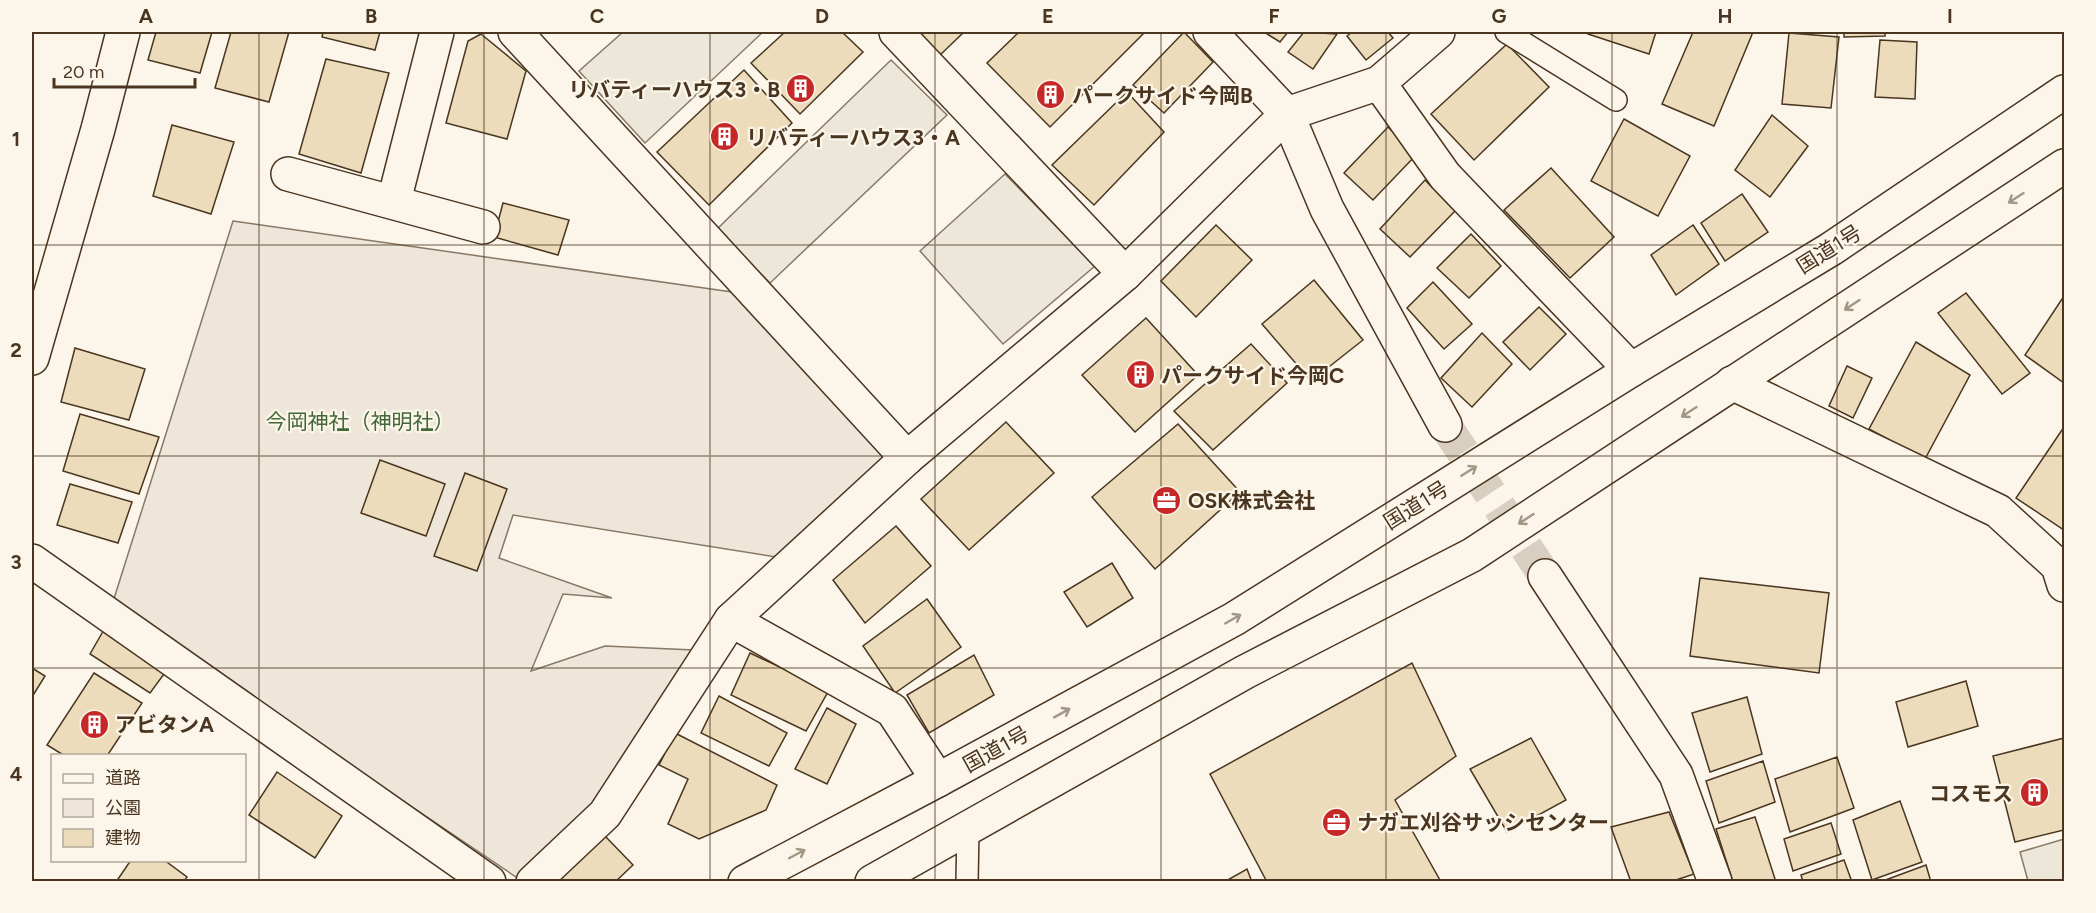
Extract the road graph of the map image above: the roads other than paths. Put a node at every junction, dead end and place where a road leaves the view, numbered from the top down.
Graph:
1 (123, 32) edge
2 (437, 32) edge
3 (515, 32) edge
4 (896, 32) edge
5 (1210, 32) edge
6 (1506, 32) edge
7 (1432, 34) edge
8 (1379, 83) junction
9 (2064, 92) edge
10 (1616, 100) dead end
11 (1287, 114) junction
12 (2064, 166) edge
13 (288, 174) dead end
14 (394, 201) junction
15 (483, 227) dead end
16 (1125, 273) junction
17 (32, 358) edge
18 (1630, 370) junction
19 (1732, 383) junction
20 (1445, 425) tunnel mouth
21 (907, 458) junction
22 (32, 561) edge
23 (1545, 576) tunnel mouth
24 (2064, 585) edge
25 (730, 620) junction
26 (938, 780) junction
27 (968, 830) junction
28 (489, 882) edge
29 (533, 882) edge
30 (746, 882) edge
31 (872, 882) edge
32 (968, 882) edge
33 (1715, 882) edge

1 - 17 main road
2 - 14 main road
3 - 21 main road
4 - 16 main road
5 - 11 main road
6 - 10 lane
7 - 8 main road
8 - 11 main road
8 - 18 main road
9 - 18 main road, 国道1号
11 - 16 main road
11 - 20 main road
12 -> 19 main road
13 - 14 main road
14 - 15 main road
16 - 21 main road
26 -> 18 main road, 国道1号
19 - 24 main road
19 -> 27 main road
21 - 25 main road
22 - 28 main road
23 - 33 main road
25 - 26 main road
25 - 29 main road
30 -> 26 main road, 国道1号
27 - 31 main road
27 - 32 lane

